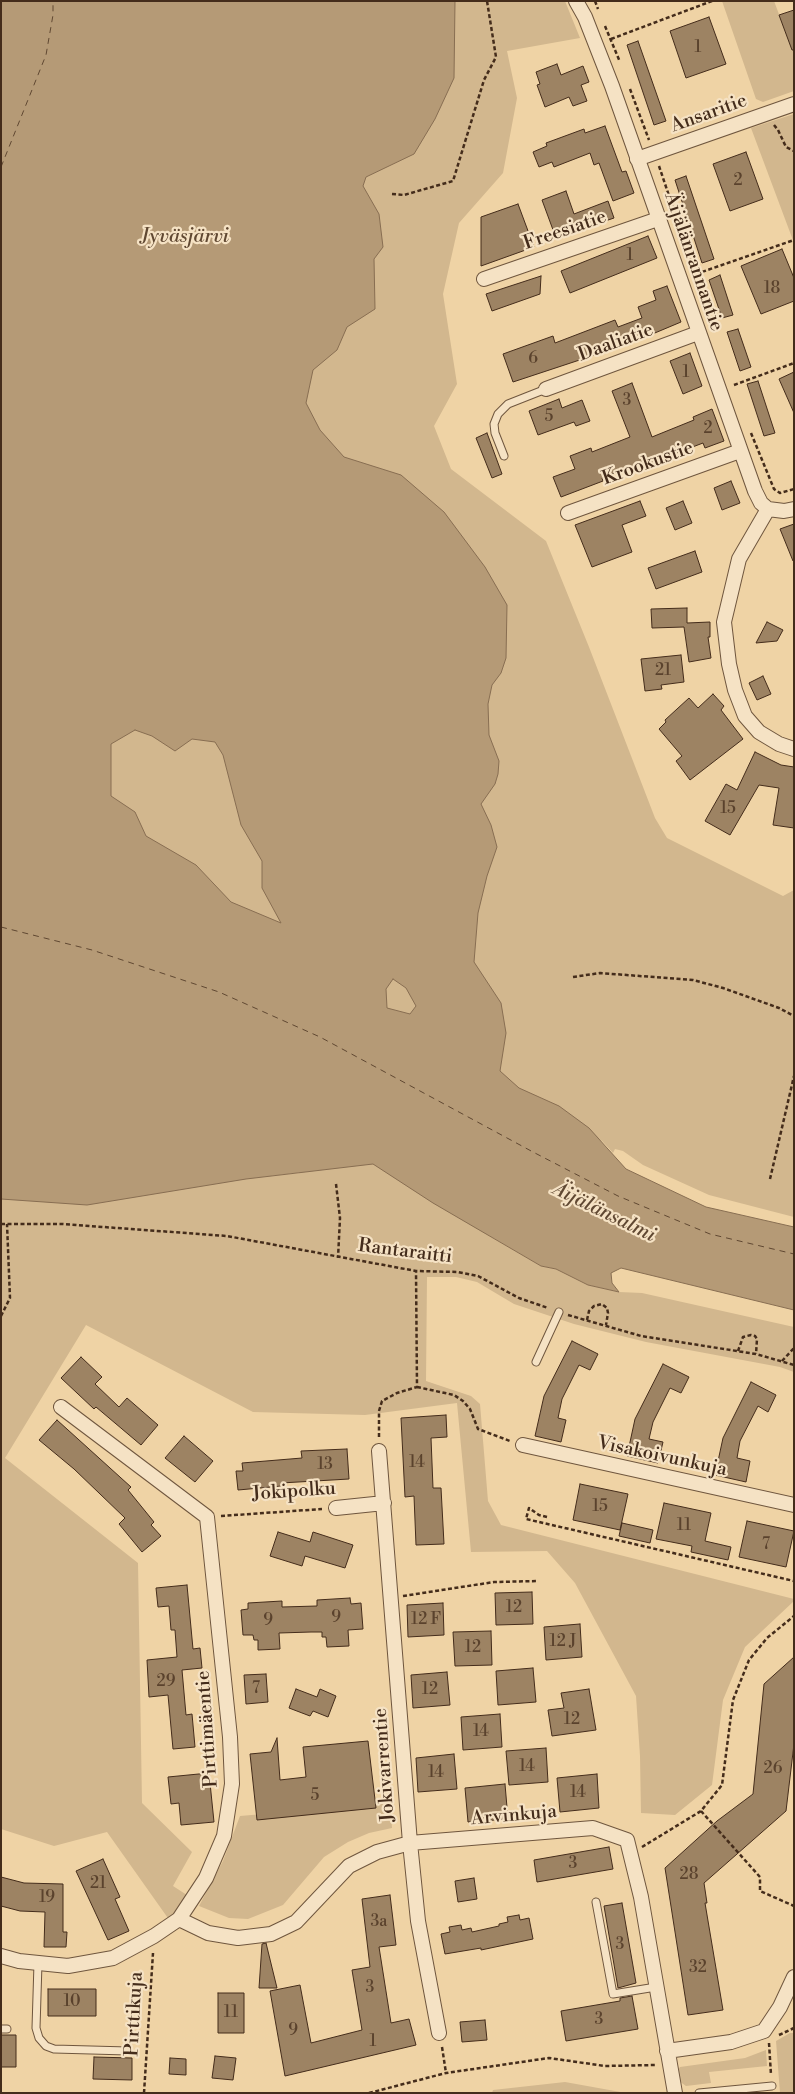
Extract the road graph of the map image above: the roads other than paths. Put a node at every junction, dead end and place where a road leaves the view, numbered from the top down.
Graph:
1 (576, 1) edge
2 (794, 104) edge
3 (637, 159) junction
4 (658, 219) junction
5 (484, 279) dead end
6 (698, 333) junction
7 (546, 389) joint
8 (740, 451) junction
9 (504, 456) dead end
10 (768, 509) junction
11 (794, 509) edge
12 (568, 513) dead end
13 (794, 749) edge
14 (559, 1312) road end
15 (536, 1362) dead end
16 (61, 1407) dead end
17 (523, 1445) road end
18 (379, 1451) road end
19 (384, 1503) junction
20 (794, 1504) edge
21 (336, 1508) road end
22 (410, 1843) junction
23 (596, 1902) dead end
24 (180, 1919) junction
25 (1, 1956) edge
26 (38, 1963) junction
27 (794, 1977) edge
28 (656, 1987) junction
29 (440, 2033) road end
30 (128, 2051) dead end
31 (666, 2051) junction
32 (772, 2086) road end
33 (675, 2093) edge
34 (699, 2093) edge

1 - 3 street, Äijälänrannantie
2 - 3 street, Ansaritie
3 - 4 street, Äijälänrannantie
4 - 5 street, Freesiatie
4 - 6 street, Äijälänrannantie
6 - 7 street, Daaliatie
6 - 8 street, Äijälänrannantie
7 - 9 lane
8 - 10 street, Äijälänrannantie
8 - 12 street, Krookustie
10 - 11 street
10 - 13 street
14 - 15 lane
16 - 24 street, Pirttimäentie
17 - 20 street, Visakoivunkuja
18 - 19 street, Jokivarrentie
19 - 21 street, Jokipolku
19 - 22 street, Jokivarrentie
22 - 24 street, Arvinkuja
22 - 28 street, Arvinkuja
22 - 29 street, Jokivarrentie
23 - 28 lane
24 - 26 street, Pirttimäentie
25 - 26 street, Pirttimäentie
26 - 30 lane
27 - 31 street
28 - 31 street, Arvinkuja
31 - 33 street, Arvinkuja
32 - 34 lane

